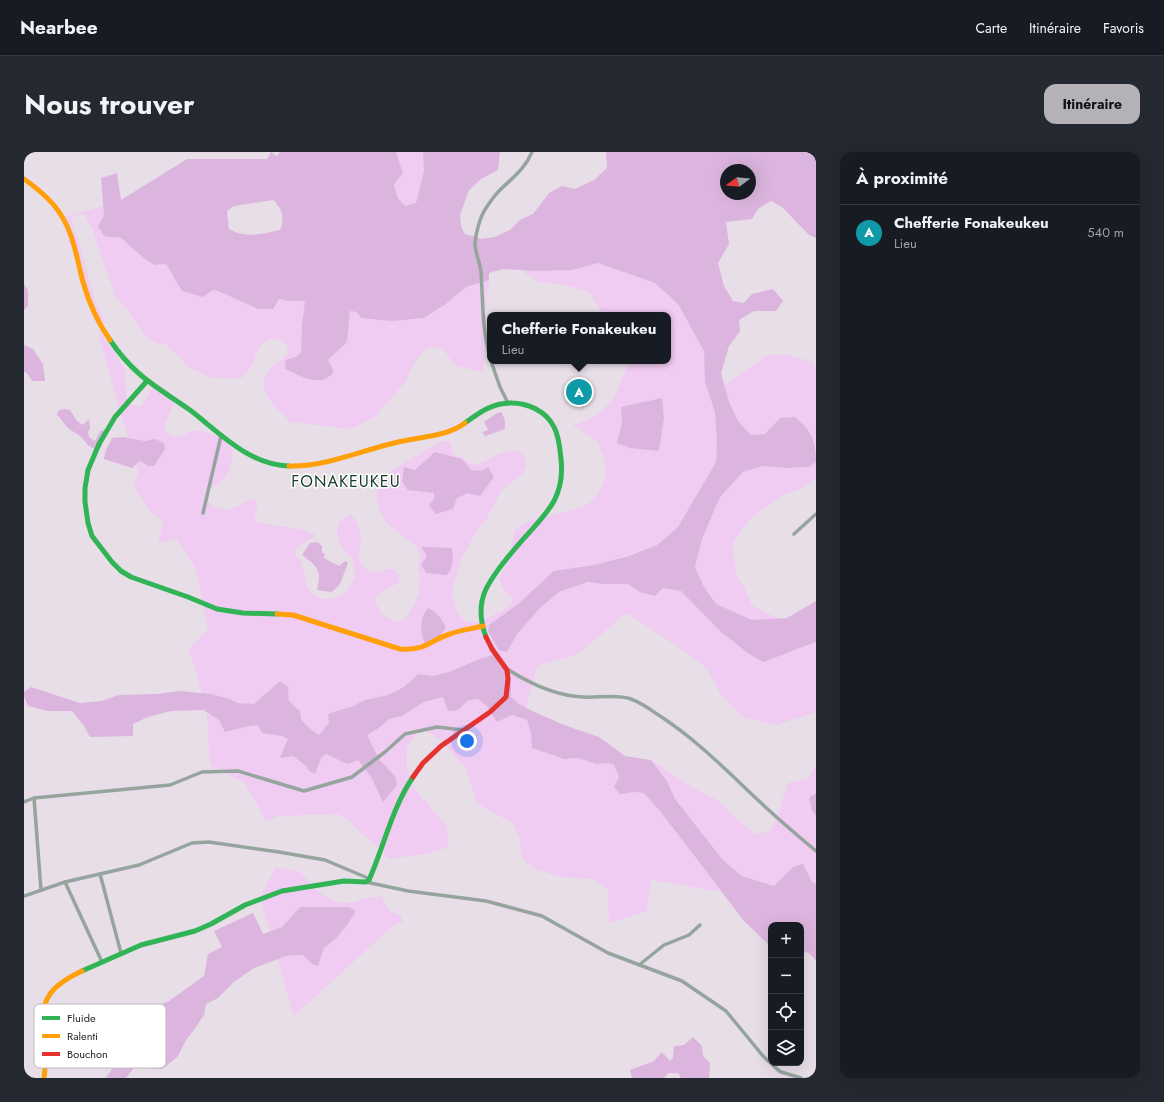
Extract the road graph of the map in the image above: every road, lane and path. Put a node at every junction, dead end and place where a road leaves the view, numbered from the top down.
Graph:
1 (532, 152) edge
2 (24, 179) edge
3 (487, 341) edge
4 (492, 364) edge
5 (147, 381) junction
6 (508, 403) junction
7 (221, 436) junction
8 (203, 513) dead end
9 (816, 514) edge
10 (794, 534) dead end
11 (483, 626) junction
12 (507, 669) junction
13 (465, 730) junction
14 (34, 798) junction
15 (24, 802) edge
16 (815, 850) edge
17 (100, 874) junction
18 (368, 880) junction
19 (66, 882) junction
20 (42, 890) junction
21 (24, 896) edge
22 (700, 925) dead end
23 (120, 953) junction
24 (102, 962) junction
25 (638, 965) junction
26 (44, 1004) edge
27 (46, 1068) edge
28 (793, 1077) edge
29 (44, 1078) edge
30 (801, 1078) edge

1 - 3 street
2 - 5 street
4 - 6 street
5 - 7 street
5 - 11 street
6 - 7 street
6 - 11 street
7 - 8 street
9 - 10 street
11 - 12 street
12 - 13 street
12 - 16 street
13 - 14 street
13 - 18 street
14 - 15 street
14 - 20 street
17 - 18 street
17 - 19 street
17 - 23 street
18 - 23 street
18 - 25 street
19 - 20 street
19 - 24 street
20 - 21 street
22 - 25 street
23 - 24 street
24 - 26 street
25 - 28 street
27 - 29 street
28 - 30 street

